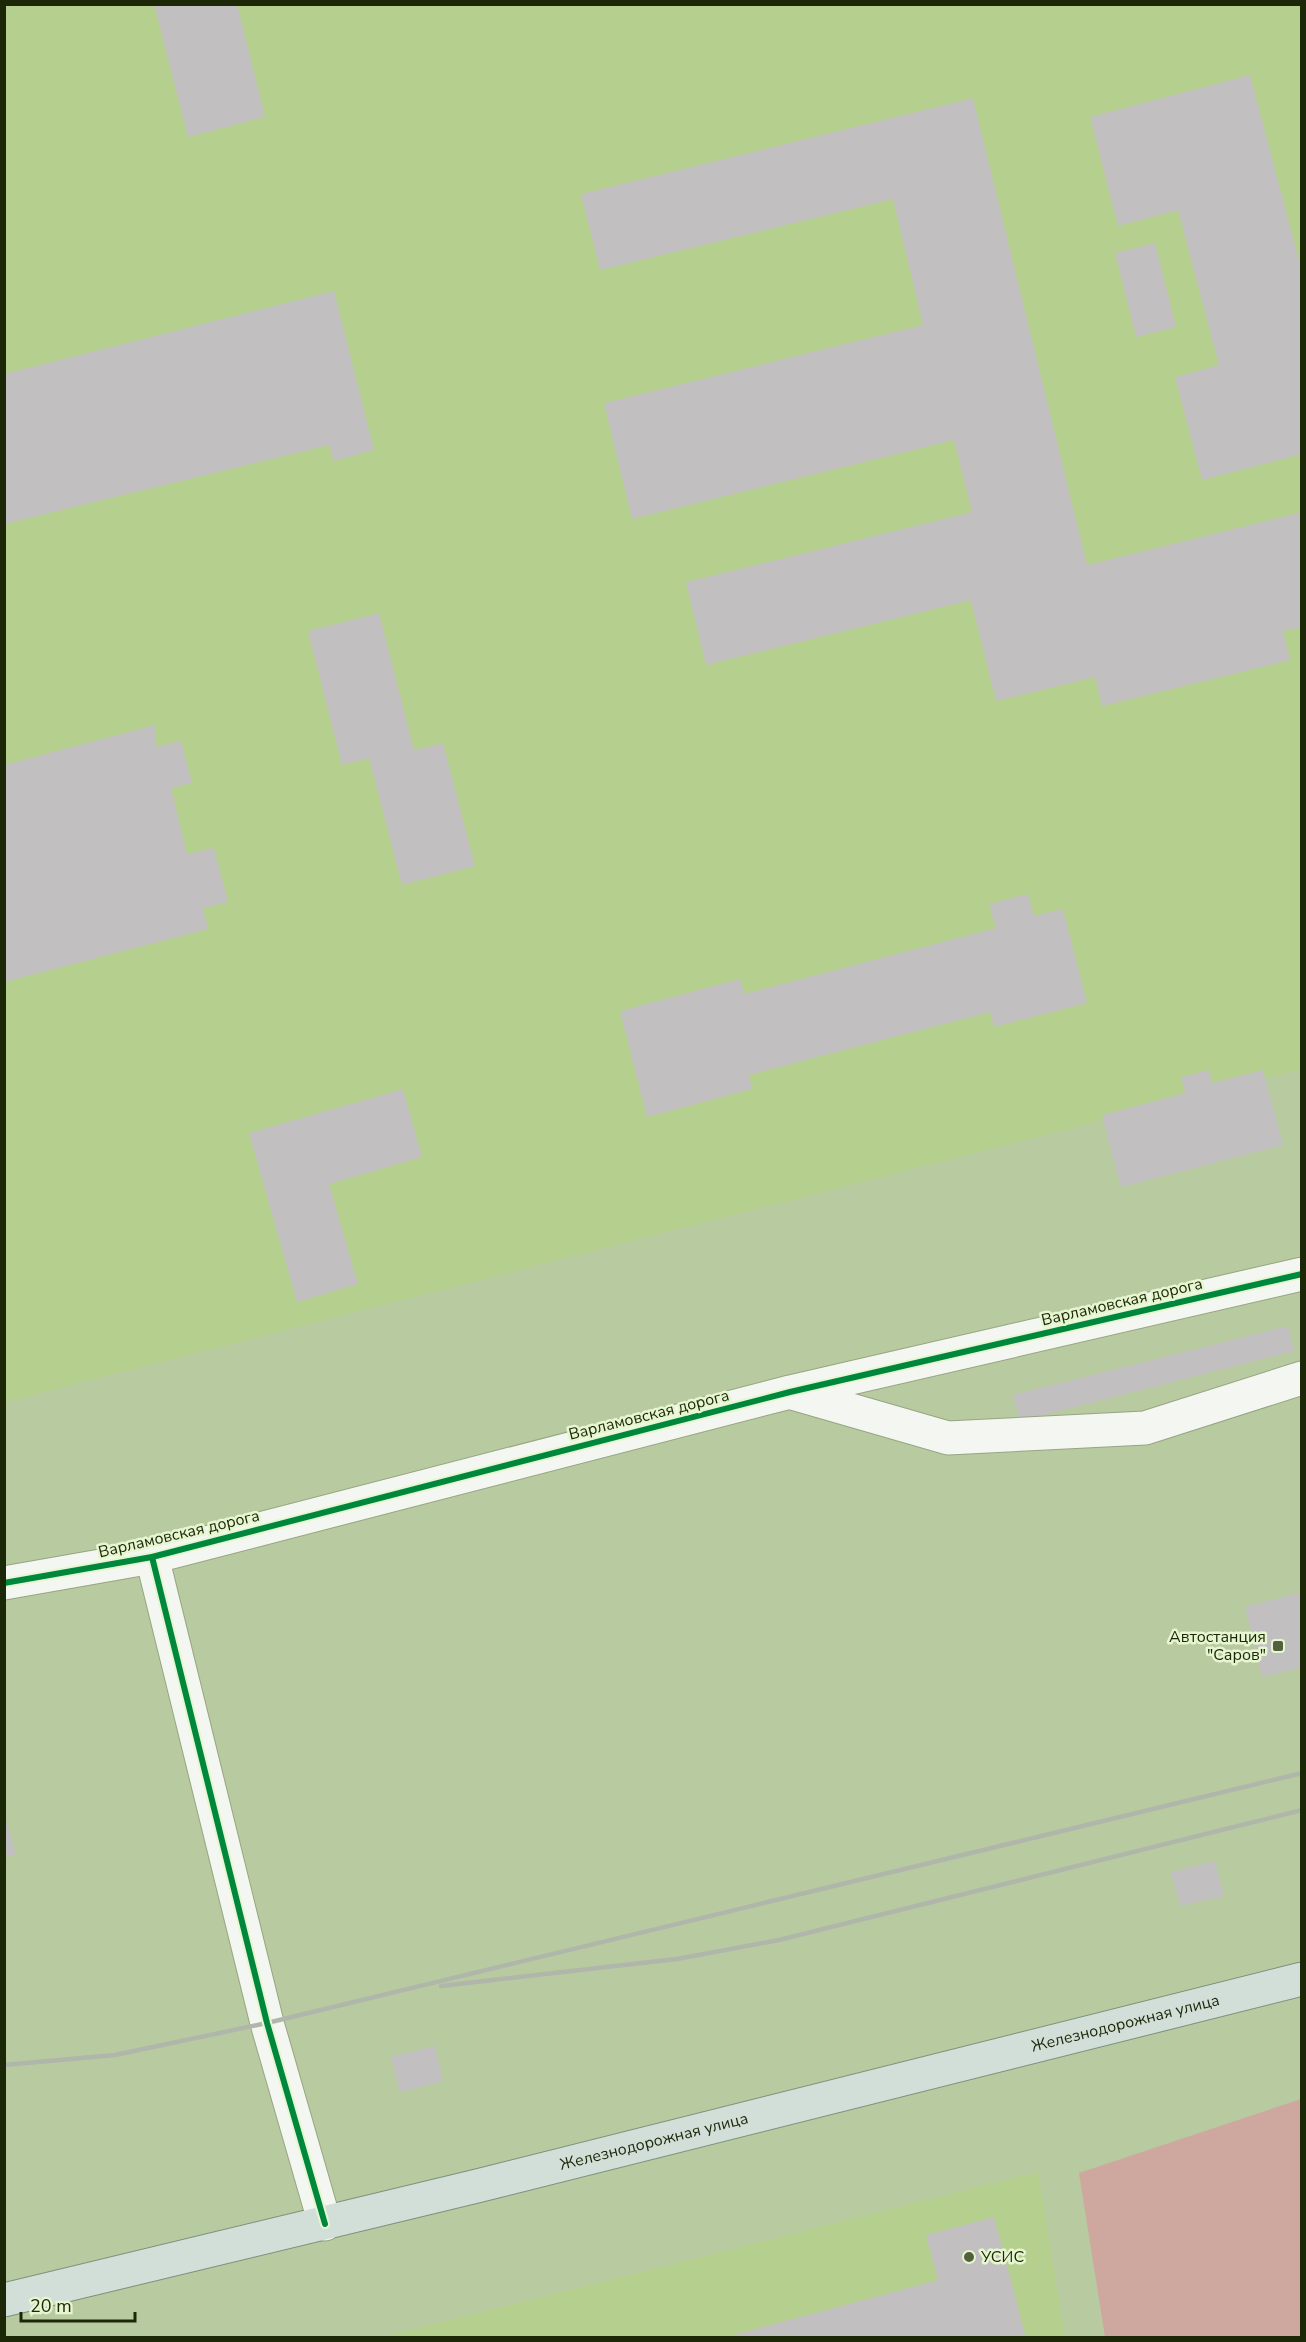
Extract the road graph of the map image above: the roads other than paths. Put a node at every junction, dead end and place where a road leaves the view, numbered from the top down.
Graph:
1 (1302, 1274) edge
2 (1302, 1377) edge
3 (790, 1392) junction
4 (152, 1557) junction
5 (4, 1583) edge
6 (1302, 1979) edge
7 (325, 2223) junction
8 (4, 2300) edge

1 - 3 street, Варламовская дорога
2 - 3 street
3 - 4 street, Варламовская дорога
4 - 5 street, Варламовская дорога
4 - 7 street
6 - 7 main road, Железнодорожная улица
7 - 8 main road, Железнодорожная улица

